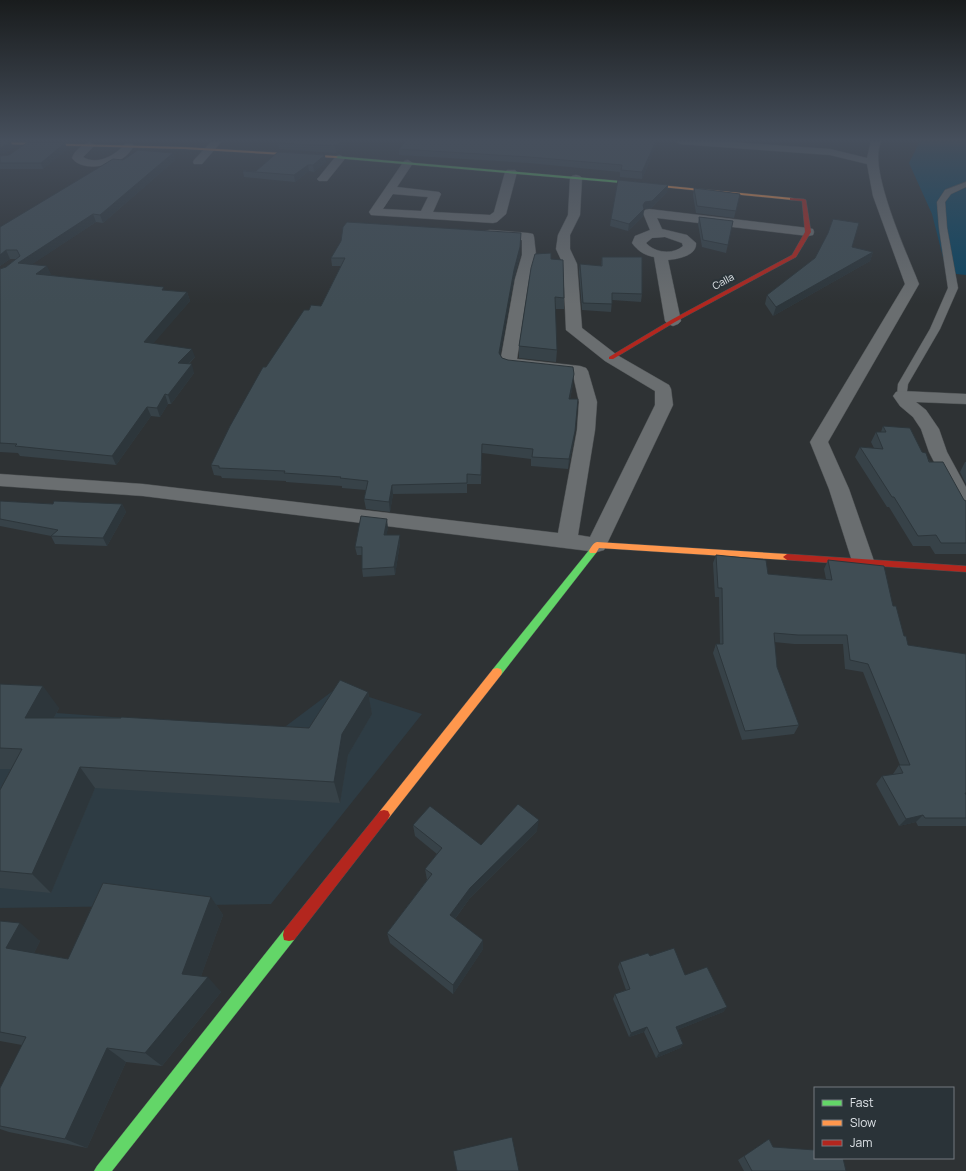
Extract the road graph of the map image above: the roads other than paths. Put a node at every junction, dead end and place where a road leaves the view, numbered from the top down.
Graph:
1 (386, 196) edge
2 (434, 196) edge
3 (505, 196) edge
4 (575, 196) edge
5 (759, 196) edge
6 (879, 196) edge
7 (945, 196) edge
8 (422, 222) junction
9 (808, 232) junction
10 (474, 233) edge
11 (657, 233) junction
12 (660, 255) junction
13 (673, 321) junction
14 (611, 358) junction
15 (902, 396) junction
16 (966, 398) edge
17 (0, 480) edge
18 (966, 505) edge
19 (567, 541) junction
20 (597, 545) junction
21 (862, 561) junction
22 (966, 569) edge
23 (102, 1171) edge

1 - 8 street
2 - 8 street
3 - 8 street
4 - 14 street
5 - 9 street
6 - 21 street
7 - 15 lane
9 - 11 street
9 - 13 street, Calla
10 - 19 street
11 - 12 street
11 - 12 street
12 - 13 street
13 - 14 street, Calla
14 - 20 street
15 - 16 street
15 - 18 street
17 - 19 street
19 - 20 street
20 - 21 street
20 - 23 street
21 - 22 street

